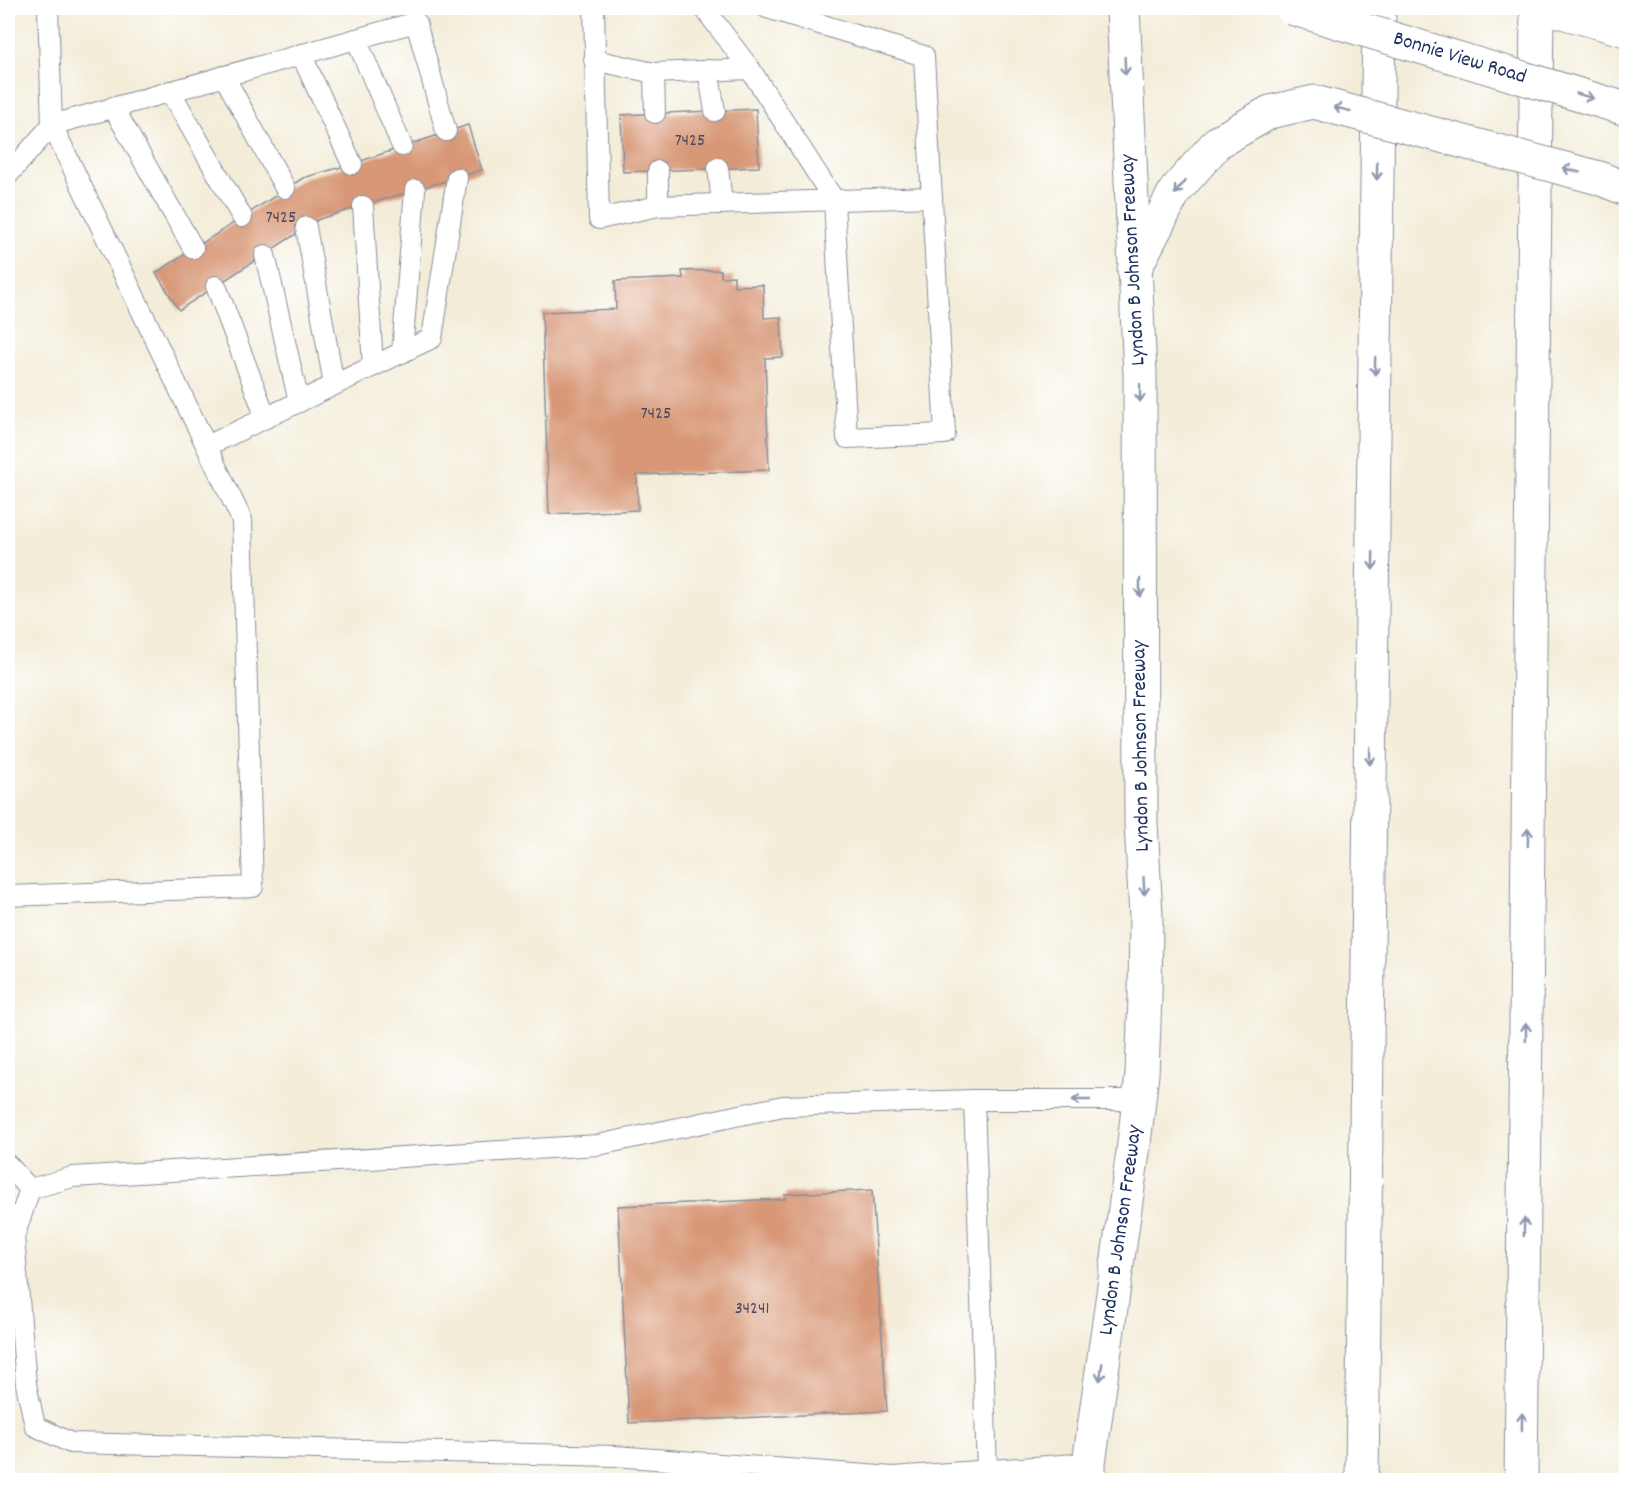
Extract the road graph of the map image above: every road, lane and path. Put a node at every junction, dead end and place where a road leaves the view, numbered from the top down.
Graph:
1 (48, 8) edge
2 (594, 8) edge
3 (704, 8) edge
4 (767, 8) edge
5 (1123, 8) edge
6 (1291, 8) edge
7 (1379, 8) edge
8 (1537, 8) edge
9 (1548, 8) edge
10 (1626, 30) edge
11 (356, 39) junction
12 (301, 54) junction
13 (594, 60) junction
14 (750, 69) junction
15 (708, 70) junction
16 (654, 73) junction
17 (224, 76) junction
18 (170, 91) junction
19 (113, 107) junction
20 (1626, 109) edge
21 (715, 111) dead end
22 (655, 113) dead end
23 (52, 124) junction
24 (446, 131) dead end
25 (402, 146) dead end
26 (352, 165) dead end
27 (718, 168) dead end
28 (658, 171) dead end
29 (8, 175) edge
30 (457, 178) dead end
31 (285, 189) dead end
32 (1626, 189) edge
33 (415, 190) dead end
34 (932, 197) junction
35 (834, 200) junction
36 (722, 203) junction
37 (363, 206) dead end
38 (658, 206) junction
39 (242, 217) dead end
40 (306, 227) dead end
41 (193, 248) dead end
42 (265, 255) dead end
43 (1133, 272) junction
44 (216, 286) dead end
45 (402, 353) junction
46 (373, 366) junction
47 (334, 385) junction
48 (299, 402) junction
49 (266, 418) junction
50 (207, 446) junction
51 (8, 896) edge
52 (974, 1100) junction
53 (1139, 1100) junction
54 (8, 1165) edge
55 (30, 1189) junction
56 (987, 1470) junction
57 (1089, 1472) edge
58 (1362, 1480) edge
59 (1521, 1480) edge

1 - 23 lane
2 - 13 lane
3 - 14 lane
4 - 34 lane
5 -> 43 main road, Lyndon B Johnson Freeway
6 -> 20 main road, Bonnie View Road, bridge
7 -> 58 main road
59 -> 8 main road
9 - 10 main road
11 - 12 lane
11 - 24 lane
11 - 25 lane
12 - 17 lane
12 - 26 lane
13 - 16 lane
13 - 38 lane
14 - 15 lane
14 - 35 lane
15 - 16 lane
15 - 21 lane
16 - 22 lane
17 - 18 lane
17 - 31 lane
18 - 19 lane
18 - 39 lane
19 - 23 lane
19 - 41 lane
23 - 29 lane
23 - 50 lane
27 - 36 lane
28 - 38 lane
30 - 45 lane
32 -> 43 main road, bridge
33 - 45 lane
34 - 35 lane
34 - 35 lane
35 - 36 lane
36 - 38 lane
37 - 46 lane
40 - 47 lane
42 - 48 lane
43 -> 53 main road, Lyndon B Johnson Freeway
44 - 49 lane
45 - 46 lane
46 - 47 lane
47 - 48 lane
48 - 49 lane
49 - 50 lane
50 - 51 lane
53 -> 52 lane
52 - 55 lane
52 - 56 lane
53 -> 57 main road, Lyndon B Johnson Freeway
54 - 55 lane
55 - 56 lane
56 - 57 lane

